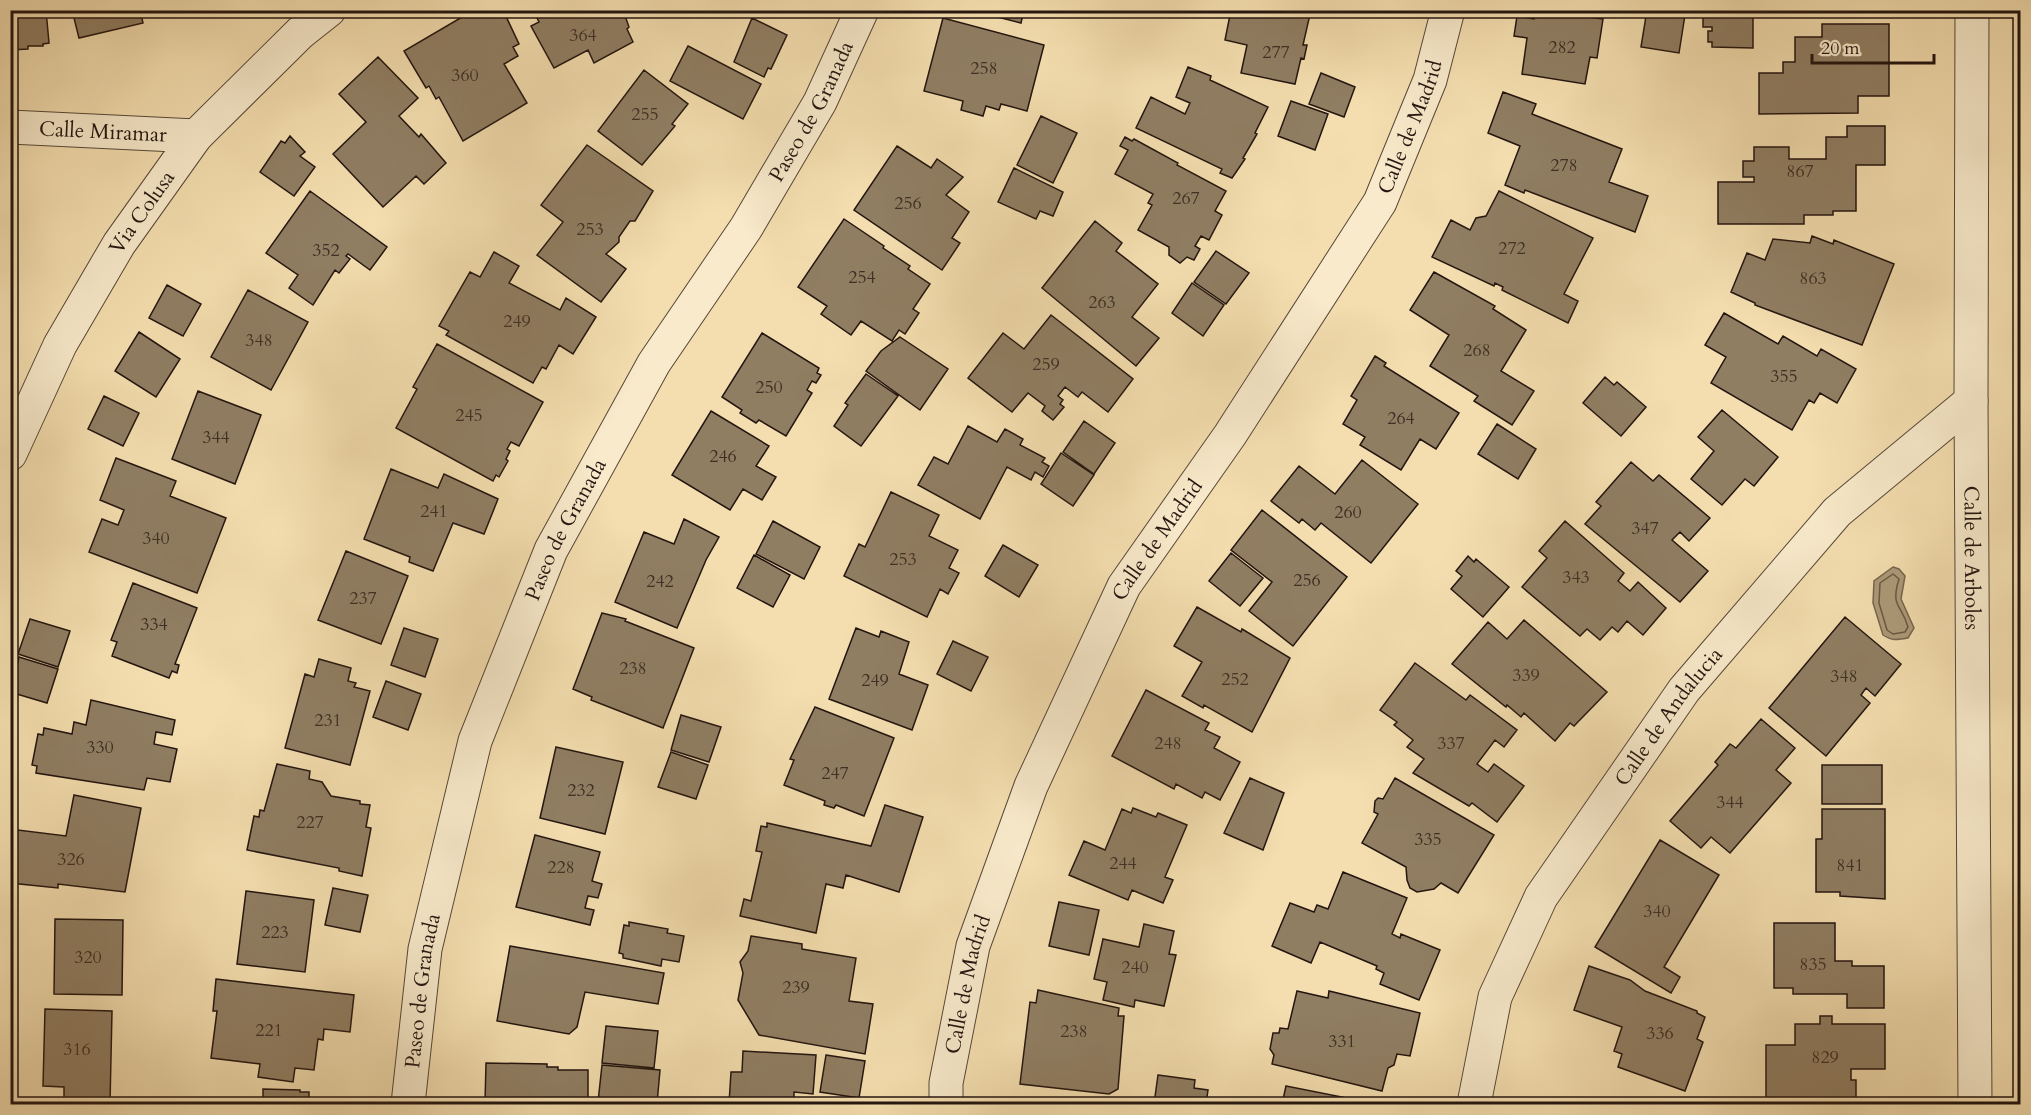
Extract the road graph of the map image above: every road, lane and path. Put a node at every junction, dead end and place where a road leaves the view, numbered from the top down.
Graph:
1 (329, 10) edge
2 (862, 10) edge
3 (1448, 10) edge
4 (1972, 10) edge
5 (10, 127) edge
6 (196, 135) junction
7 (1971, 401) junction
8 (10, 454) edge
9 (408, 1104) edge
10 (946, 1104) edge
11 (1474, 1104) edge
12 (1976, 1104) edge

1 - 6 street, Via Colusa
2 - 9 street, Paseo de Granada
3 - 10 street, Calle de Madrid
4 - 7 street, Calle de Arboles
5 - 6 street, Calle Miramar
6 - 8 street, Via Colusa
7 - 11 street, Calle de Andalucia
7 - 12 street, Calle de Arboles

